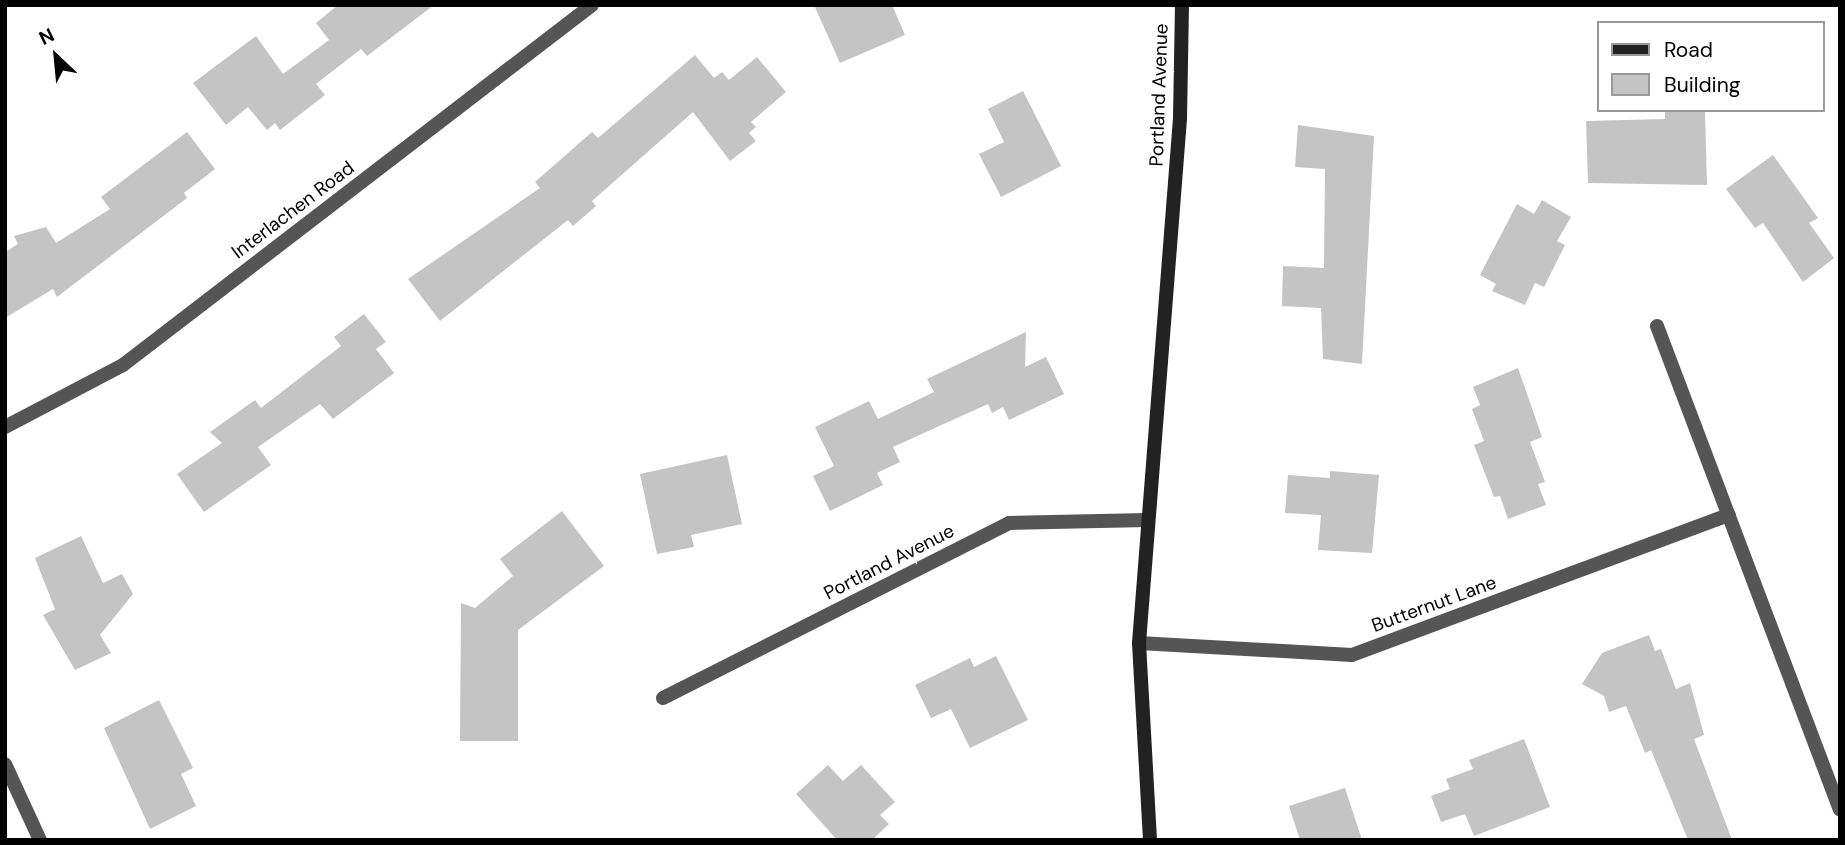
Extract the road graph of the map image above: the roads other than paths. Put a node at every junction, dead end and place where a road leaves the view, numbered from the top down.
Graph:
1 (592, 5) edge
2 (1182, 5) edge
3 (1657, 326) dead end
4 (5, 427) edge
5 (1729, 515) junction
6 (1148, 520) junction
7 (1139, 643) junction
8 (663, 698) dead end
9 (5, 764) edge
10 (1840, 810) edge
11 (40, 840) edge
12 (1150, 840) edge

1 - 4 street, Interlachen Road
2 - 6 street, Portland Avenue
3 - 5 street
5 - 7 street, Butternut Lane
5 - 10 street
6 - 7 street, Portland Avenue
6 - 8 street, Portland Avenue
7 - 12 street, Portland Avenue
9 - 11 street

